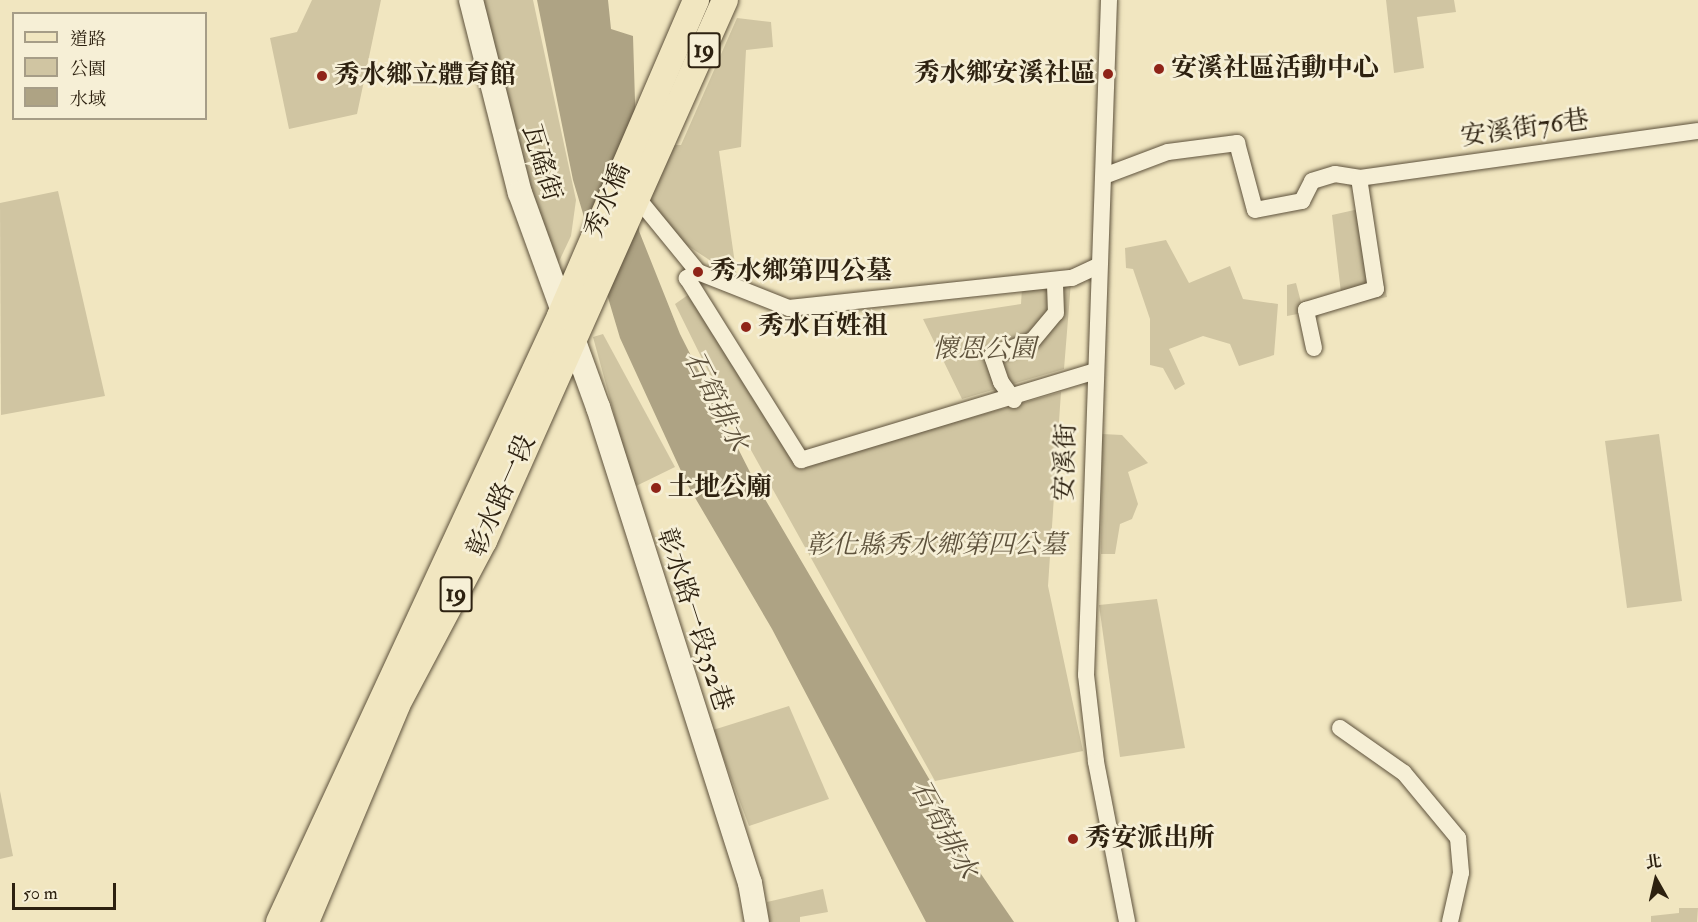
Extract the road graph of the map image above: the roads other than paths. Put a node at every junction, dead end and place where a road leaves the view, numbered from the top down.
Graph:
1 (471, 0) edge
2 (696, 0) edge
3 (725, 0) edge
4 (1109, 0) edge
5 (1698, 130) edge
6 (1104, 176) junction
7 (1359, 178) junction
8 (635, 195) junction
9 (604, 265) joint
10 (1098, 266) junction
11 (698, 272) junction
12 (1055, 280) junction
13 (566, 326) junction
14 (1314, 348) dead end
15 (1095, 371) junction
16 (1014, 400) junction
17 (1340, 728) dead end
18 (279, 922) edge
19 (306, 922) edge
20 (757, 922) edge
21 (1127, 922) edge
22 (1450, 922) edge

1 - 13 street, 瓦磘街
2 - 13 main road, 秀水橋 / 19
3 - 8 main road, 秀水橋 / 19
4 - 6 street, 安溪街
5 - 7 street, 安溪街76巷
6 - 7 street, 安溪街76巷
6 - 10 street, 安溪街
7 - 14 street
8 - 9 main road, 秀水橋 / 19
8 - 11 street
9 - 13 main road, 彰水路一段 / 19
10 - 12 street
10 - 15 street, 安溪街
11 - 12 street
11 - 16 street
12 - 16 street
13 - 18 main road, 彰水路一段 / 19
13 - 19 main road, 彰水路一段 / 19
13 - 20 street, 彰水路一段352巷
15 - 16 street
15 - 21 street, 安溪街
17 - 22 street

